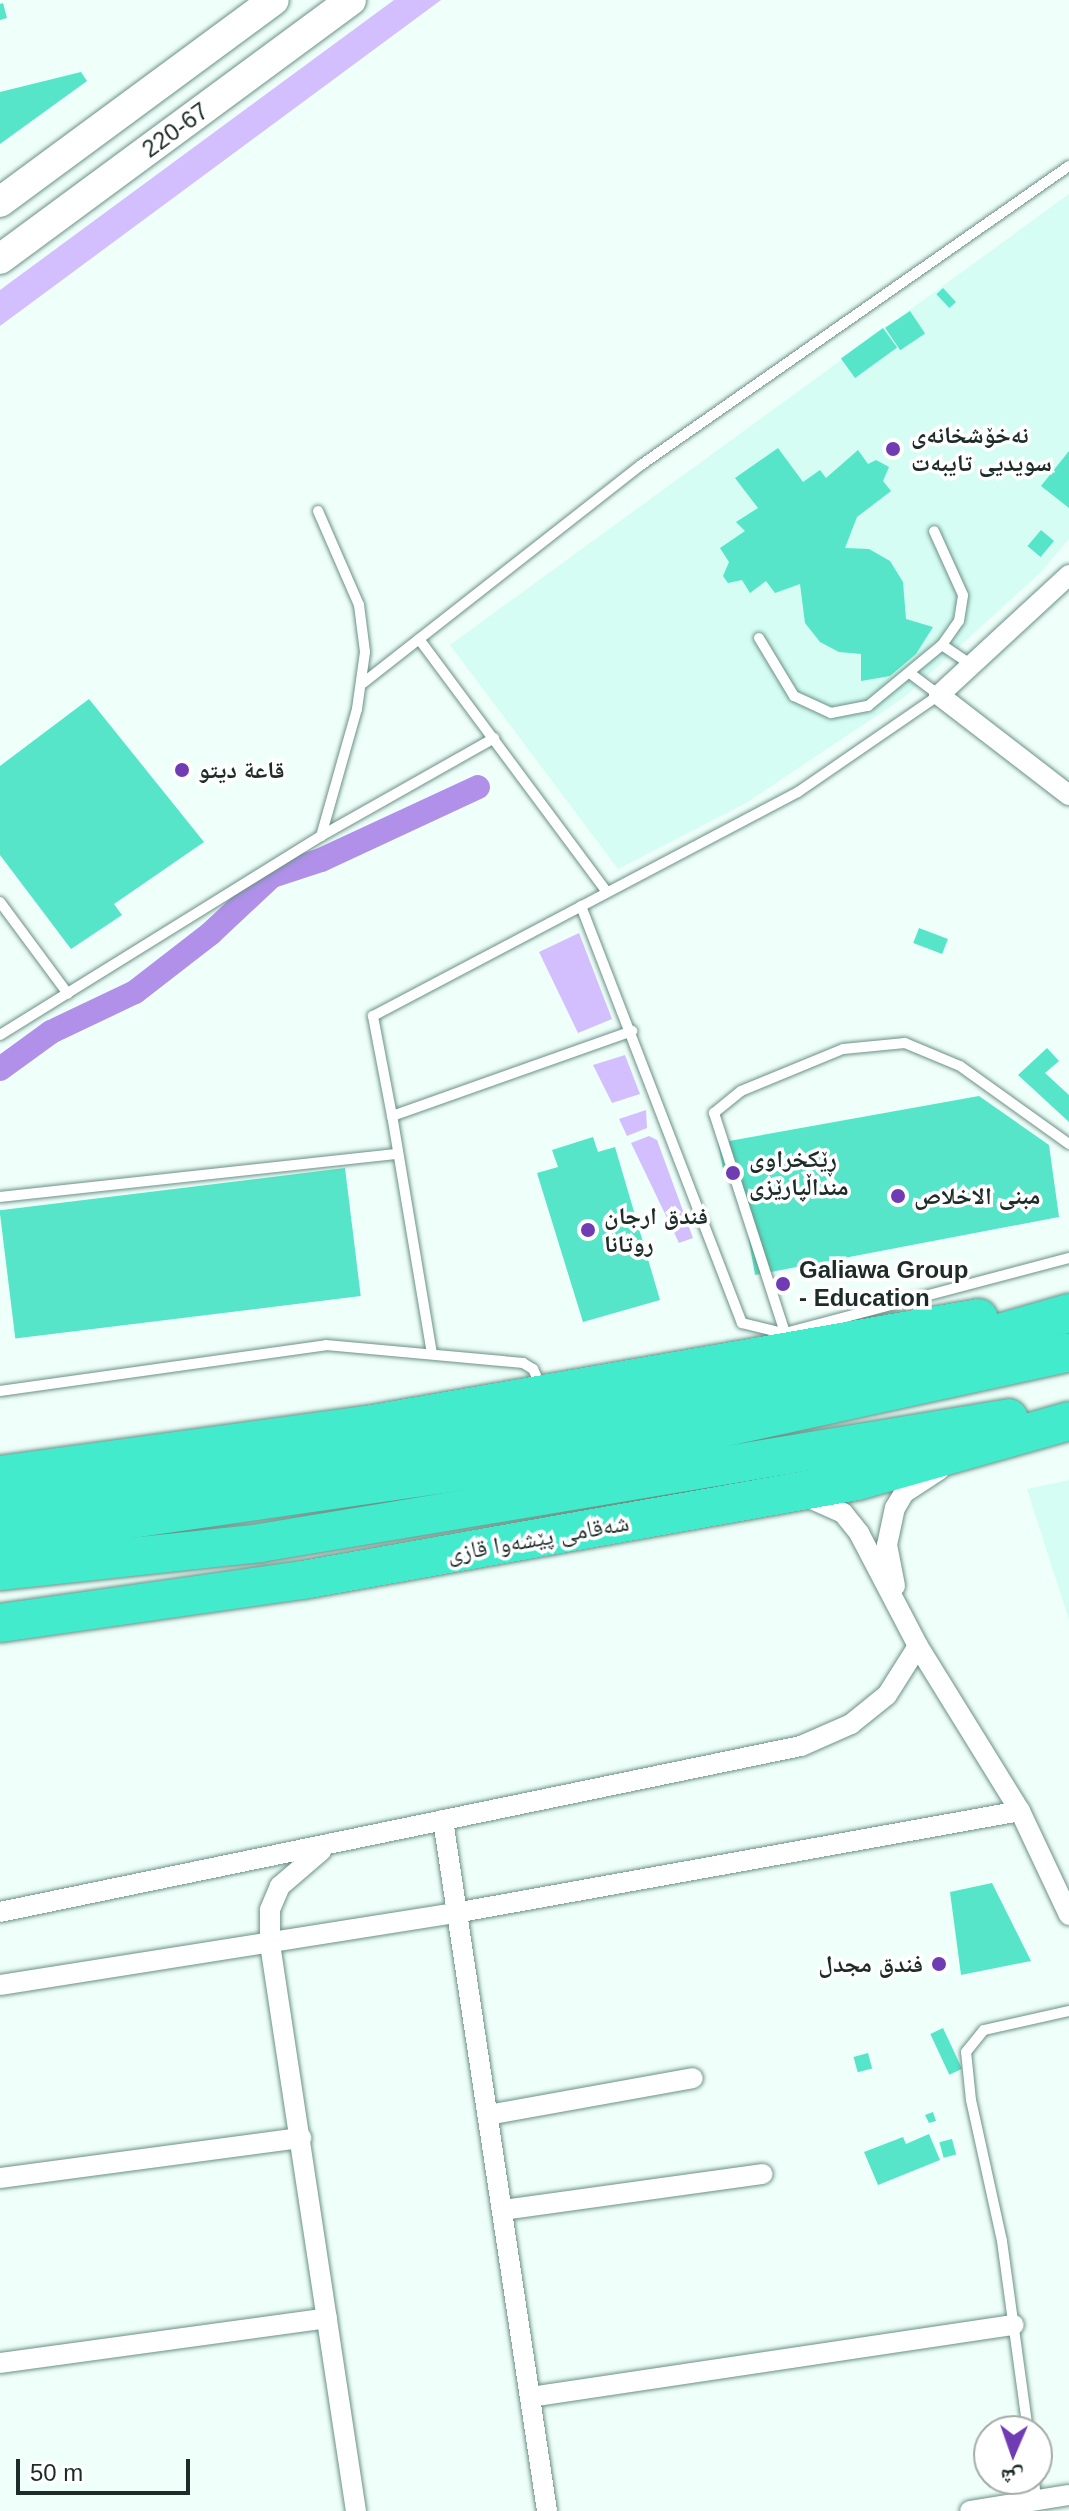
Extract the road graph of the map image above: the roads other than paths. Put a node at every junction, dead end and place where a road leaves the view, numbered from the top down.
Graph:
1 (274, 0) edge
2 (351, 0) edge
3 (1069, 166) edge
4 (0, 202) edge
5 (0, 259) edge
6 (318, 511) dead end
7 (934, 531) dead end
8 (1069, 575) edge
9 (759, 638) dead end
10 (419, 639) junction
11 (942, 645) junction
12 (973, 666) junction
13 (911, 674) junction
14 (363, 683) junction
15 (939, 695) junction
16 (494, 738) junction
17 (1069, 795) edge
18 (321, 836) junction
19 (607, 892) junction
20 (0, 902) edge
21 (581, 906) junction
22 (68, 994) junction
23 (632, 1031) junction
24 (0, 1035) edge
25 (392, 1116) junction
26 (1069, 1144) edge
27 (398, 1154) junction
28 (0, 1197) edge
29 (1069, 1258) edge
30 (1069, 1310) edge
31 (798, 1339) junction
32 (1069, 1352) edge
33 (432, 1354) junction
34 (0, 1391) edge
35 (544, 1394) junction
36 (1069, 1408) edge
37 (1069, 1421) edge
38 (975, 1450) junction
39 (0, 1475) edge
40 (781, 1495) junction
41 (0, 1503) edge
42 (0, 1538) edge
43 (0, 1571) edge
44 (0, 1623) edge
45 (918, 1646) junction
46 (1020, 1811) junction
47 (443, 1820) junction
48 (333, 1843) junction
49 (0, 1912) edge
50 (455, 1913) junction
51 (1069, 1915) edge
52 (270, 1944) junction
53 (0, 1985) edge
54 (1069, 2011) edge
55 (693, 2078) dead end
56 (488, 2115) junction
57 (301, 2138) junction
58 (763, 2174) dead end
59 (0, 2178) edge
60 (503, 2210) junction
61 (327, 2318) junction
62 (1014, 2325) junction
63 (0, 2363) edge
64 (531, 2397) junction
65 (1026, 2415) edge
66 (1036, 2495) edge
67 (1069, 2495) edge
68 (1036, 2500) junction
69 (356, 2511) edge
70 (547, 2511) edge
71 (970, 2511) edge

1 - 4 street, 220-67
2 - 5 street, 220-67
3 - 10 lane
6 - 14 lane
7 - 11 lane
8 - 12 street
9 - 13 lane
10 - 14 lane
10 - 16 lane
11 - 12 lane
11 - 13 lane
12 - 15 street
13 - 15 lane
14 - 18 lane
15 - 17 street
15 - 19 lane
16 - 18 lane
16 - 19 lane
18 - 22 lane
19 - 21 lane
20 - 22 lane
21 - 23 lane
21 - 25 lane
22 - 24 lane
23 - 25 lane
23 - 31 lane
25 - 27 lane
26 - 31 lane
27 - 28 lane
27 - 33 lane
29 - 31 lane
30 - 31 highway
30 - 41 highway
31 - 35 highway
32 - 42 highway
33 - 34 lane
33 - 35 lane
35 - 39 highway
36 - 43 highway, شەقامی پێشەوا قازی
37 - 38 highway, شەقامی پێشەوا قازی
38 - 40 highway, شەقامی پێشەوا قازی
38 - 45 street
40 - 44 highway, شەقامی پێشەوا قازی
40 - 45 street
45 - 46 street
45 - 47 street
46 - 50 street
46 - 51 street
47 - 48 street
47 - 50 street
48 - 49 street
48 - 52 street
50 - 52 street
50 - 56 street
52 - 53 street
52 - 57 street
54 - 62 lane
55 - 56 street
56 - 60 street
57 - 59 street
57 - 61 street
58 - 60 street
60 - 64 street
61 - 63 street
61 - 69 street
62 - 64 street
62 - 65 lane
64 - 70 street
66 - 68 lane
67 - 68 street
68 - 71 street

